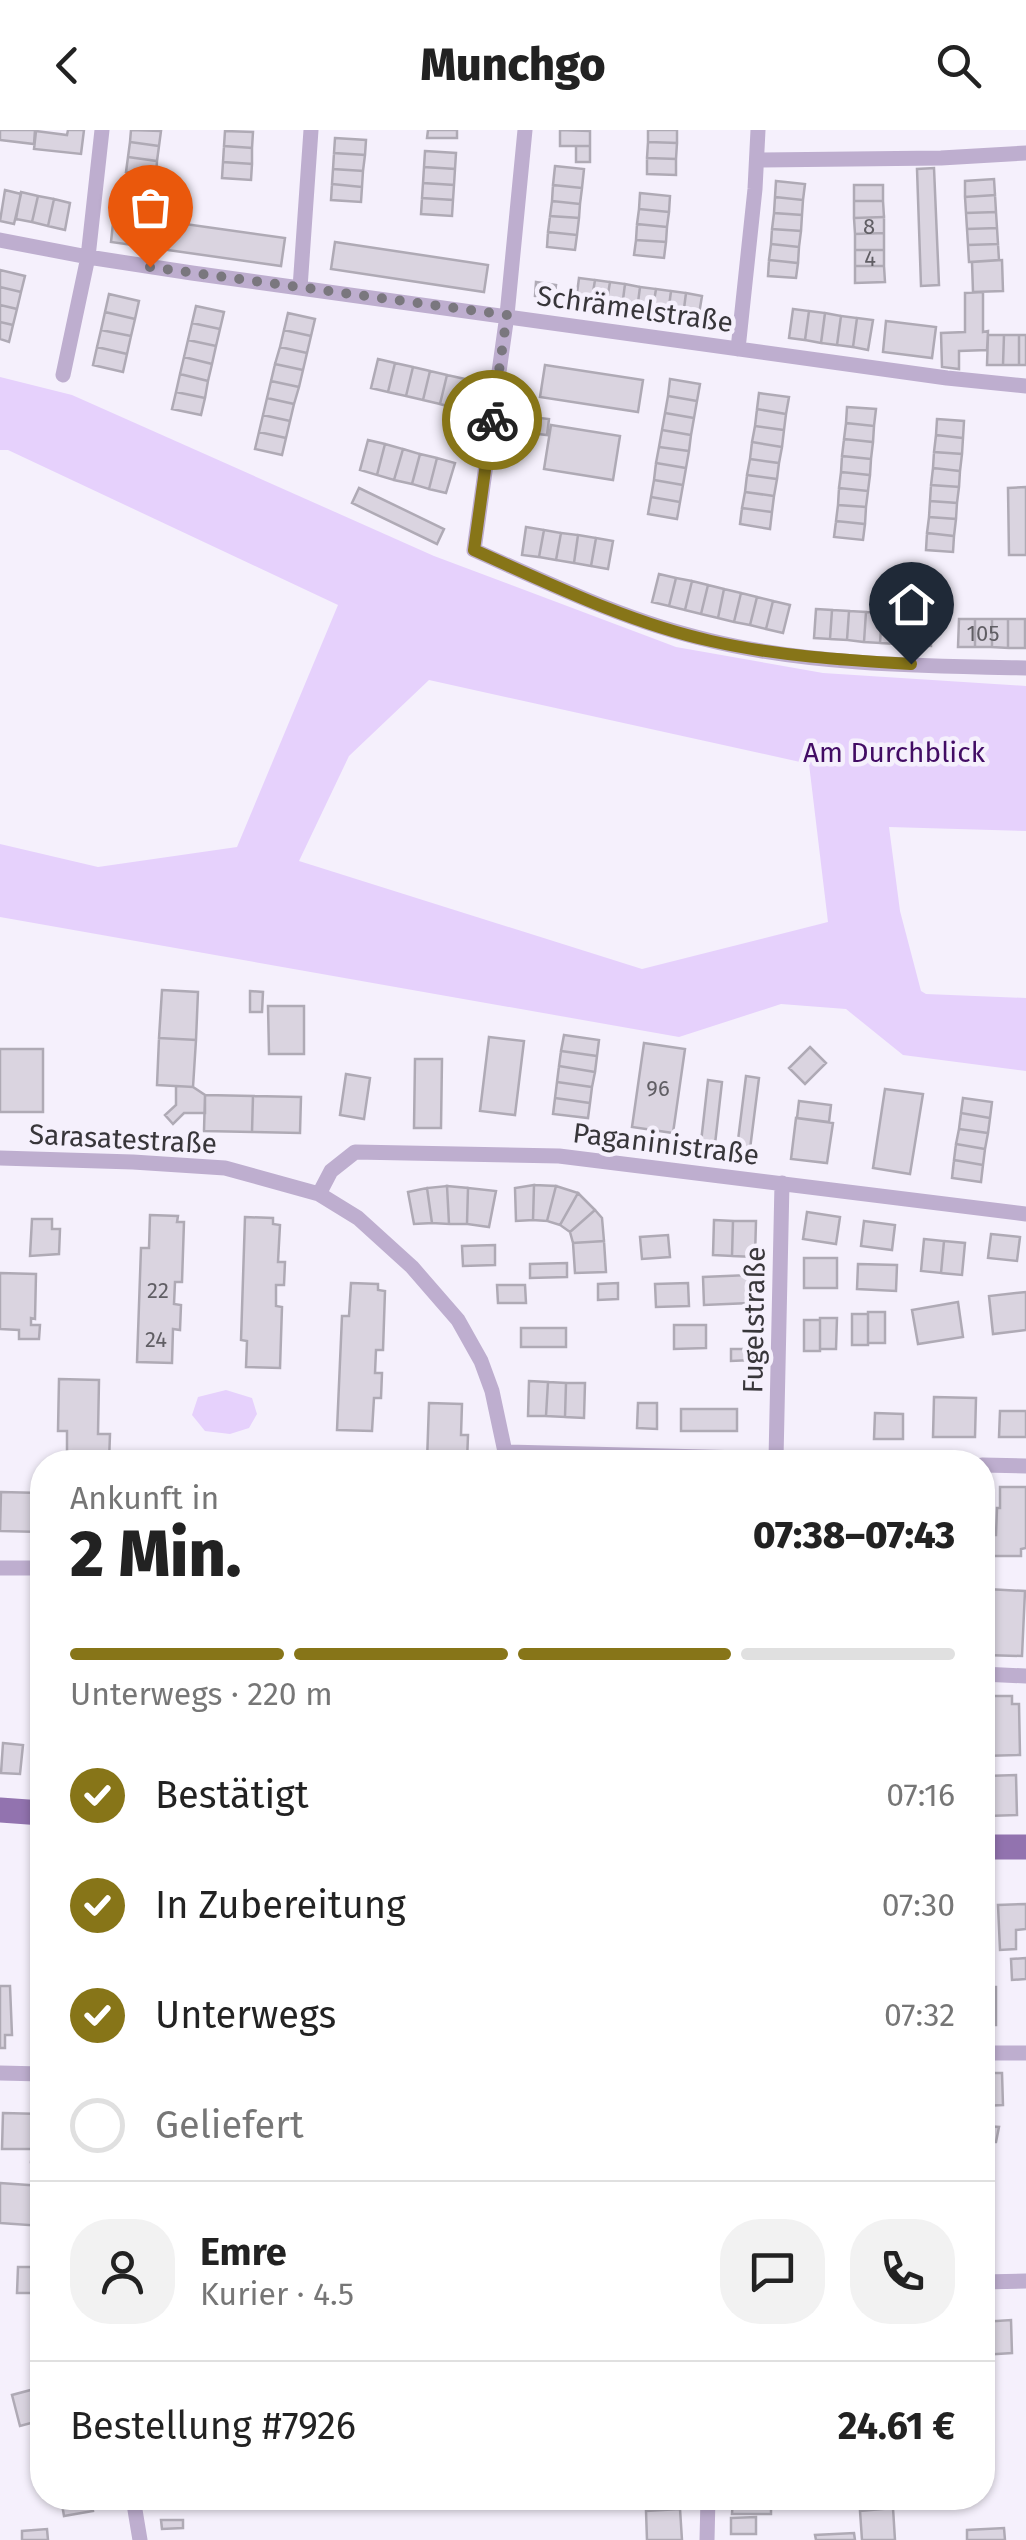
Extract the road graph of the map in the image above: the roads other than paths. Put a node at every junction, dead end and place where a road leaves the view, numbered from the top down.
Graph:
1 (102, 130) edge
2 (311, 130) edge
3 (525, 130) edge
4 (758, 130) edge
5 (1026, 153) edge
6 (757, 160) junction
7 (0, 240) edge
8 (88, 257) junction
9 (300, 288) junction
10 (507, 315) junction
11 (738, 349) junction
12 (63, 375) dead end
13 (1026, 386) edge
14 (1026, 668) edge
15 (0, 1158) edge
16 (782, 1183) junction
17 (319, 1194) junction
18 (1026, 1214) edge
19 (503, 1450) edge
20 (776, 1450) edge
21 (995, 1465) edge
22 (1026, 1466) edge
23 (0, 1568) edge
24 (30, 1568) edge
25 (995, 1675) edge
26 (1026, 1676) edge
27 (0, 1810) edge
28 (30, 1811) edge
29 (995, 1847) edge
30 (1026, 1847) edge
31 (995, 2053) edge
32 (1026, 2053) edge
33 (0, 2072) edge
34 (30, 2073) edge
35 (1026, 2281) edge
36 (995, 2282) edge
37 (134, 2510) edge
38 (708, 2510) edge
39 (140, 2540) edge
40 (707, 2540) edge

1 - 8 street
2 - 9 street
3 - 10 street
4 - 6 street
5 - 6 street
6 - 11 street
7 - 8 street, Schrämelstraße
8 - 9 street, Schrämelstraße
8 - 12 street
9 - 10 street, Schrämelstraße
10 - 11 street, Schrämelstraße
10 - 14 street
11 - 13 street, Schrämelstraße
15 - 17 street, Sarasatestraße
16 - 17 street, Paganinistraße
16 - 18 street, Paganinistraße
16 - 20 street, Fugelstraße
17 - 19 street, Sarasatestraße
21 - 22 street
23 - 24 street
25 - 26 street
27 - 28 main road
29 - 30 main road
31 - 32 street
33 - 34 street
35 - 36 street
37 - 39 street
38 - 40 street

